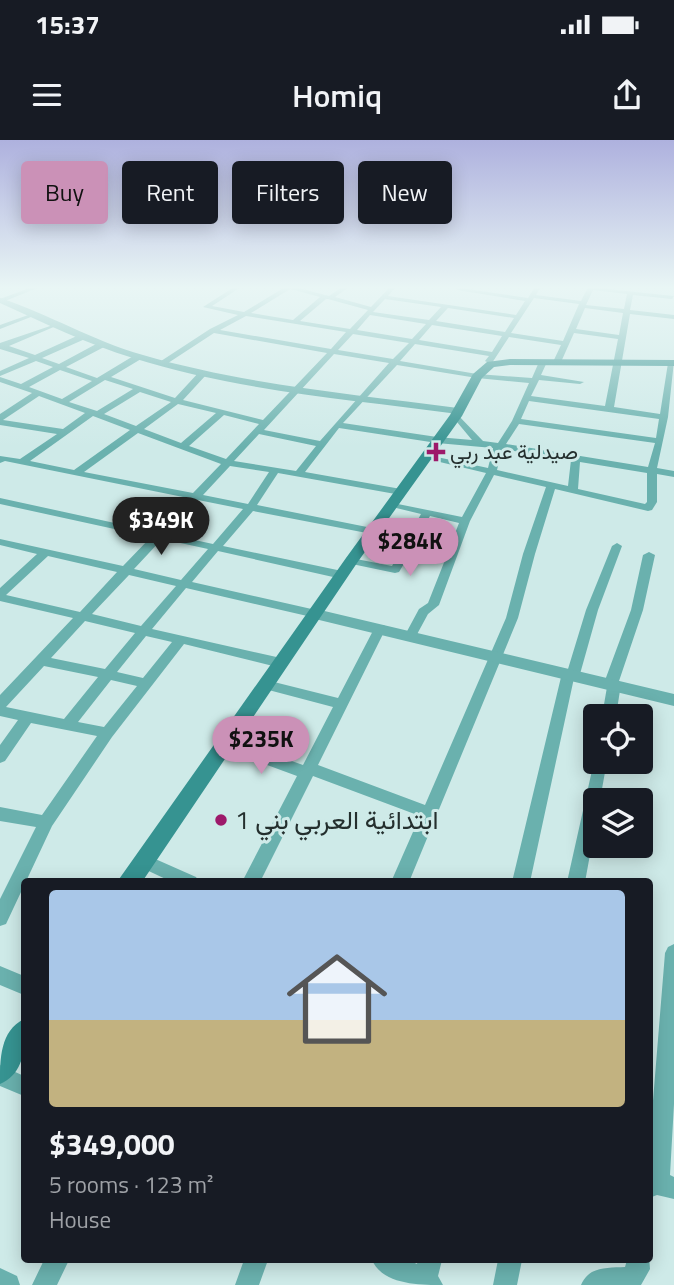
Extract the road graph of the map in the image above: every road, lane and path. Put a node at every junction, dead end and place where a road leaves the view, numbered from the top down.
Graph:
1 (74, 340) edge
2 (90, 340) edge
3 (199, 340) edge
4 (270, 340) edge
5 (343, 340) edge
6 (410, 340) edge
7 (502, 340) edge
8 (546, 340) edge
9 (620, 340) edge
10 (413, 341) junction
11 (565, 343) joint
12 (101, 345) junction
13 (1, 346) edge
14 (332, 351) junction
15 (138, 357) junction
16 (33, 358) junction
17 (396, 362) junction
18 (550, 362) junction
19 (617, 362) junction
20 (162, 363) junction
21 (673, 363) edge
22 (485, 366) junction
23 (60, 367) junction
24 (203, 373) junction
25 (0, 377) edge
26 (101, 379) junction
27 (535, 379) junction
28 (580, 382) dead end
29 (22, 387) junction
30 (298, 388) junction
31 (139, 389) junction
32 (671, 391) edge
33 (38, 393) junction
34 (364, 397) junction
35 (526, 398) junction
36 (177, 401) junction
37 (63, 402) junction
38 (609, 409) junction
39 (95, 413) junction
40 (222, 413) junction
41 (457, 414) junction
42 (0, 420) edge
43 (516, 421) junction
44 (663, 421) junction
45 (337, 425) junction
46 (261, 427) junction
47 (674, 427) edge
48 (137, 428) junction
49 (64, 432) junction
50 (438, 440) junction
51 (660, 441) junction
52 (480, 443) junction
53 (321, 444) junction
54 (183, 446) junction
55 (500, 446) junction
56 (426, 456) junction
57 (1, 458) edge
58 (576, 458) junction
59 (22, 462) junction
60 (228, 463) junction
61 (275, 470) junction
62 (492, 470) junction
63 (652, 470) junction
64 (76, 473) junction
65 (299, 474) junction
66 (674, 474) edge
67 (552, 484) junction
68 (573, 490) junction
69 (196, 496) junction
70 (396, 498) junction
71 (0, 501) edge
72 (251, 506) junction
73 (427, 512) junction
74 (465, 521) junction
75 (372, 531) junction
76 (159, 536) junction
77 (0, 542) edge
78 (617, 546) dead end
79 (215, 547) junction
80 (408, 548) junction
81 (46, 552) junction
82 (649, 555) dead end
83 (451, 558) junction
84 (346, 568) junction
85 (124, 572) junction
86 (182, 585) junction
87 (0, 596) edge
88 (316, 614) junction
89 (83, 615) junction
90 (380, 628) junction
91 (143, 631) junction
92 (411, 635) junction
93 (181, 639) junction
94 (495, 655) junction
95 (39, 660) junction
96 (281, 663) junction
97 (571, 674) junction
98 (108, 675) junction
99 (146, 683) junction
100 (613, 684) junction
101 (266, 685) junction
102 (674, 700) edge
103 (0, 704) edge
104 (343, 704) junction
105 (610, 704) edge
106 (0, 711) edge
107 (27, 717) junction
108 (67, 725) junction
109 (107, 733) junction
110 (226, 744) junction
111 (0, 757) edge
112 (309, 770) junction
113 (597, 774) edge
114 (429, 813) junction
115 (0, 814) edge
116 (46, 822) junction
117 (144, 860) junction
118 (132, 878) edge
119 (182, 878) edge
120 (253, 878) edge
121 (402, 878) edge
122 (522, 878) edge
123 (577, 878) edge
124 (0, 918) edge
125 (674, 953) edge
126 (0, 975) edge
127 (21, 984) edge
128 (21, 1038) edge
129 (0, 1070) edge
130 (0, 1075) edge
131 (21, 1085) edge
132 (660, 1186) edge
133 (55, 1263) edge
134 (255, 1263) edge
135 (391, 1263) edge
136 (510, 1263) edge
137 (639, 1263) edge
138 (427, 1278) edge
139 (0, 1280) edge
140 (8, 1285) edge
141 (44, 1285) edge
142 (247, 1285) edge
143 (506, 1285) edge
144 (593, 1285) edge

1 - 16 street
2 - 12 street
3 - 20 street
4 - 14 street
5 - 14 street
6 - 10 street
7 - 22 street
8 - 11 street
9 - 19 street
10 - 17 street
10 - 22 street
11 - 18 street
12 - 15 street
12 - 23 street
13 - 16 street
14 - 17 street
14 - 30 street
15 - 20 street
15 - 26 street
16 - 23 street
16 - 25 street
17 - 22 street
17 - 34 street
18 - 19 main road
18 - 22 main road
18 - 27 street
19 - 21 main road
19 - 38 street
20 - 24 street
21 - 32 street
22 - 27 street
22 - 41 main road
23 - 26 street
23 - 29 street
24 - 30 street
24 - 36 street
25 - 29 street
26 - 31 street
26 - 37 street
27 - 28 street
27 - 35 street
29 - 33 street
30 - 34 street
30 - 46 street
31 - 36 street
31 - 39 street
32 - 44 street
33 - 37 street
33 - 42 street
34 - 41 street
34 - 45 street
35 - 38 street
35 - 43 street
36 - 40 street
36 - 48 street
37 - 39 street
38 - 44 street
39 - 48 street
39 - 49 street
40 - 46 street
40 - 54 street
41 - 50 main road
41 - 52 street
42 - 49 street
43 - 51 street
43 - 55 street
44 - 47 street
44 - 51 street
45 - 50 street
45 - 53 street
46 - 53 street
46 - 60 street
48 - 54 street
48 - 64 street
49 - 59 street
50 - 52 street
50 - 56 main road
51 - 63 street
52 - 55 street
53 - 65 street
54 - 60 street
55 - 58 street
55 - 62 street
56 - 62 street
56 - 70 main road
57 - 59 street
58 - 63 street
58 - 68 street
59 - 64 street
60 - 61 street
60 - 69 street
61 - 65 street
61 - 72 street
62 - 67 street
62 - 74 street
63 - 66 street
63 - 68 street
64 - 69 street
65 - 70 street
67 - 68 street
67 - 94 street
69 - 72 street
69 - 76 street
70 - 73 street
70 - 75 main road
71 - 76 street
72 - 75 street
72 - 79 street
73 - 74 street
73 - 80 street
74 - 83 street
75 - 84 main road
76 - 79 street
76 - 85 street
77 - 81 street
78 - 97 street
79 - 84 street
79 - 86 street
80 - 83 street
80 - 84 street
81 - 85 street
81 - 87 street
82 - 100 street
83 - 92 street
84 - 88 main road
85 - 86 street
85 - 89 street
86 - 88 street
86 - 91 street
87 - 89 street
88 - 90 street
88 - 96 main road
89 - 91 street
89 - 95 street
90 - 92 street
90 - 104 street
91 - 93 street
91 - 98 street
92 - 94 street
93 - 96 street
93 - 99 street
94 - 97 street
94 - 114 street
95 - 98 street
95 - 103 street
96 - 101 main road
97 - 100 street
97 - 122 street
98 - 99 street
98 - 108 street
99 - 109 street
100 - 102 street
100 - 105 street
101 - 104 street
101 - 110 main road
104 - 112 street
106 - 107 street
107 - 108 street
107 - 111 street
108 - 109 street
109 - 116 street
110 - 112 street
110 - 117 main road
112 - 114 street
112 - 120 street
113 - 123 street
114 - 121 street
115 - 116 street
116 - 124 street
117 - 118 main road
117 - 119 street
125 - 132 street
126 - 127 street
128 - 129 main road
130 - 131 street
133 - 141 street
134 - 142 street
135 - 138 street
136 - 143 street
137 - 144 street
139 - 140 street

